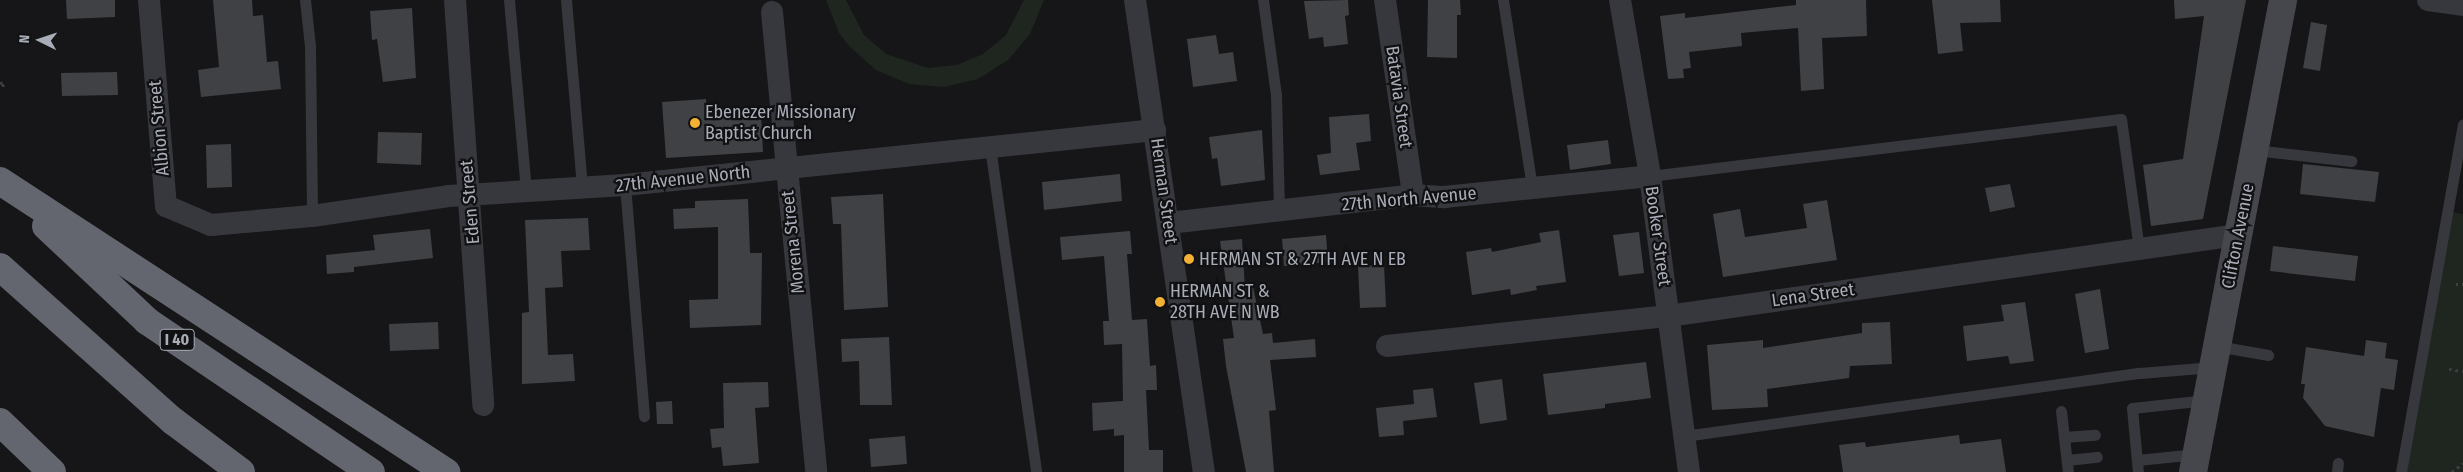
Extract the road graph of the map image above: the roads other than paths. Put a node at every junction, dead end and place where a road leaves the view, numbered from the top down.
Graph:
1 (149, 0) edge
2 (305, 0) edge
3 (455, 0) edge
4 (510, 0) edge
5 (566, 0) edge
6 (1135, 0) edge
7 (1263, 0) edge
8 (1385, 0) edge
9 (1503, 0) edge
10 (1620, 0) edge
11 (2283, 0) edge
12 (2428, 0) edge
13 (2463, 5) edge
14 (772, 12) dead end
15 (2463, 124) edge
16 (1155, 130) junction
17 (990, 147) junction
18 (2255, 150) junction
19 (2351, 161) dead end
20 (785, 169) junction
21 (1650, 176) junction
22 (0, 181) edge
23 (625, 185) junction
24 (0, 187) edge
25 (582, 188) junction
26 (1532, 188) junction
27 (526, 192) junction
28 (1413, 195) junction
29 (470, 196) junction
30 (1279, 212) junction
31 (312, 216) junction
32 (1169, 223) junction
33 (212, 226) joint
34 (2238, 235) junction
35 (2139, 249) junction
36 (0, 267) edge
37 (0, 289) edge
38 (1668, 316) junction
39 (1386, 346) dead end
40 (2268, 355) dead end
41 (2215, 356) junction
42 (113, 369) junction
43 (2207, 400) junction
44 (483, 405) dead end
45 (2062, 411) dead end
46 (644, 416) dead end
47 (0, 422) edge
48 (2095, 435) dead end
49 (1684, 436) junction
50 (2064, 437) junction
51 (2097, 457) dead end
52 (2067, 460) junction
53 (2195, 463) edge
54 (2135, 464) edge
55 (52, 472) edge
56 (241, 472) edge
57 (371, 472) edge
58 (446, 472) edge
59 (816, 472) edge
60 (1036, 472) edge
61 (1204, 472) edge
62 (1689, 472) edge
63 (2068, 472) edge
64 (2401, 472) edge

1 - 33 street, Albion Street
2 - 31 lane
3 - 29 street, Eden Street
4 - 27 lane
5 - 25 lane
6 - 16 street, Herman Street
7 - 30 lane
8 - 28 street, Batavia Street
9 - 26 lane
10 - 21 street, Booker Street
11 - 18 street, Clifton Avenue
12 - 13 street
14 - 20 street, Morena Street
15 - 64 lane
16 - 17 street, 27th Avenue North
16 - 32 street, Herman Street
17 - 20 street, 27th Avenue North
17 - 60 lane
18 - 19 lane
18 - 34 street, Clifton Avenue
20 - 23 street, 27th Avenue North
20 - 59 street, Morena Street
21 - 26 street, 27th North Avenue
21 - 35 lane
21 - 38 street, Booker Street
22 - 58 highway
23 - 25 street, 27th Avenue North
23 - 46 lane
24 - 57 highway, I 40
25 - 27 street, 27th Avenue North
26 - 28 street, 27th North Avenue
27 - 29 street, 27th Avenue North
28 - 30 street, 27th North Avenue
29 - 31 street, 27th Avenue North
29 - 44 street, Eden Street
30 - 32 street, 27th North Avenue
31 - 33 street, 27th Avenue North
32 - 61 street, Herman Street
34 - 35 street, Lena Street
34 - 41 street, Clifton Avenue
35 - 38 street, Lena Street
36 - 42 highway
37 - 42 highway
38 - 39 street, Lena Street
38 - 49 street, Booker Street
40 - 41 lane
41 - 43 street, Clifton Avenue
41 - 49 lane
42 - 56 highway
43 - 53 street, Clifton Avenue
43 - 54 lane
45 - 50 lane
47 - 55 highway
48 - 50 lane
49 - 62 street, Booker Street
50 - 52 lane
51 - 52 lane
52 - 63 lane
53 - 54 lane

